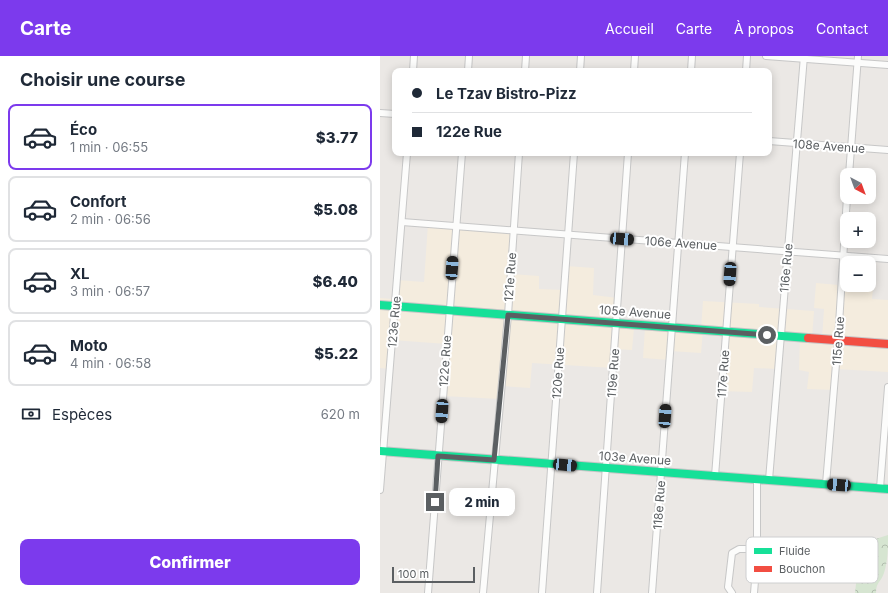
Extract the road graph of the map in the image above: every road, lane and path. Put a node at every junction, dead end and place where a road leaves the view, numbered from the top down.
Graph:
1 (414, 56) edge
2 (469, 56) edge
3 (526, 56) edge
4 (581, 56) edge
5 (635, 56) edge
6 (692, 56) edge
7 (747, 56) edge
8 (766, 56) edge
9 (858, 56) edge
10 (804, 57) edge
11 (857, 63) junction
12 (888, 65) edge
13 (413, 68) edge
14 (468, 68) edge
15 (525, 68) edge
16 (580, 68) edge
17 (634, 68) edge
18 (691, 68) edge
19 (746, 68) edge
20 (380, 113) edge
21 (392, 114) edge
22 (772, 141) edge
23 (797, 143) junction
24 (851, 147) junction
25 (888, 150) edge
26 (407, 156) edge
27 (462, 156) edge
28 (519, 156) edge
29 (574, 156) edge
30 (628, 156) edge
31 (685, 156) edge
32 (740, 156) edge
33 (850, 168) edge
34 (847, 204) edge
35 (402, 222) junction
36 (456, 226) junction
37 (514, 230) junction
38 (568, 234) junction
39 (622, 239) junction
40 (678, 243) junction
41 (733, 247) junction
42 (788, 251) junction
43 (843, 256) joint
44 (876, 258) edge
45 (888, 259) edge
46 (841, 292) edge
47 (380, 305) edge
48 (396, 306) junction
49 (449, 310) junction
50 (508, 315) junction
51 (562, 319) junction
52 (616, 323) junction
53 (672, 327) junction
54 (726, 332) junction
55 (781, 336) junction
56 (838, 340) junction
57 (888, 344) edge
58 (888, 387) edge
59 (381, 452) edge
60 (438, 456) junction
61 (494, 460) junction
62 (551, 464) junction
63 (606, 468) junction
64 (661, 472) junction
65 (715, 476) junction
66 (757, 479) junction
67 (769, 480) junction
68 (826, 484) junction
69 (884, 488) edge
70 (380, 490) edge
71 (757, 537) edge
72 (746, 549) edge
73 (755, 583) edge
74 (428, 593) edge
75 (482, 593) edge
76 (542, 593) edge
77 (597, 593) edge
78 (652, 593) edge
79 (732, 593) edge
80 (754, 593) edge

1 - 13 street
2 - 14 street
3 - 15 street
4 - 16 street
5 - 17 street
6 - 18 street
7 - 19 street
8 - 10 street
9 - 11 street
10 - 11 street
10 - 23 street, 116e Rue
11 - 12 street
11 - 24 street
20 - 21 street
22 - 23 street, 108e Avenue
23 - 24 street, 108e Avenue
23 - 42 street, 116e Rue
24 - 25 street, 108e Avenue
24 - 33 street
26 - 35 street, 123e Rue
27 - 36 street, 122e Rue
28 - 37 street, 121e Rue
29 - 38 street, 120e Rue
30 - 39 street, 119e Rue
31 - 40 street, 118e Rue
32 - 41 street, 117e Rue
34 - 43 street, 115e Rue
35 - 36 street, 106e Avenue
35 - 48 street, 123e Rue
36 - 37 street, 106e Avenue
36 - 49 street, 122e Rue
37 - 38 street, 106e Avenue
37 - 50 street, 121e Rue
38 - 39 street, 106e Avenue
38 - 51 street, 120e Rue
39 - 40 street, 106e Avenue
39 - 52 street, 119e Rue
40 - 41 street, 106e Avenue
40 - 53 street, 118e Rue
41 - 42 street, 106e Avenue
41 - 54 street, 117e Rue
42 - 43 street, 106e Avenue
42 - 55 street, 116e Rue
44 - 45 street, 106e Avenue
46 - 56 street, 115e Rue
47 - 48 street, 105e Avenue
48 - 49 street, 105e Avenue
48 - 59 street, 123e Rue
49 - 50 street, 105e Avenue
49 - 60 street, 122e Rue
50 - 51 street, 105e Avenue
50 - 61 street, 121e Rue
51 - 52 street, 105e Avenue
51 - 62 street, 120e Rue
52 - 53 street, 105e Avenue
52 - 63 street, 119e Rue
53 - 54 street, 105e Avenue
53 - 64 street, 118e Rue
54 - 55 street, 105e Avenue
54 - 65 street, 117e Rue
55 - 56 street, 105e Avenue
55 - 67 street, 116e Rue
56 - 57 street, 105e Avenue
56 - 68 street, 115e Rue
58 - 69 street
59 - 60 street, 103e Avenue
59 - 70 street, 123e Rue
60 - 61 street, 103e Avenue
60 - 74 street, 122e Rue
61 - 62 street, 103e Avenue
61 - 75 street, 121e Rue
62 - 63 street, 103e Avenue
62 - 76 street, 120e Rue
63 - 64 street, 103e Avenue
63 - 77 street, 119e Rue
64 - 65 street, 103e Avenue
64 - 78 street, 118e Rue
65 - 66 street, 103e Avenue
66 - 67 street, 103e Avenue
66 - 71 street
67 - 68 street, 103e Avenue
68 - 69 street, 103e Avenue
72 - 79 street
73 - 80 street

